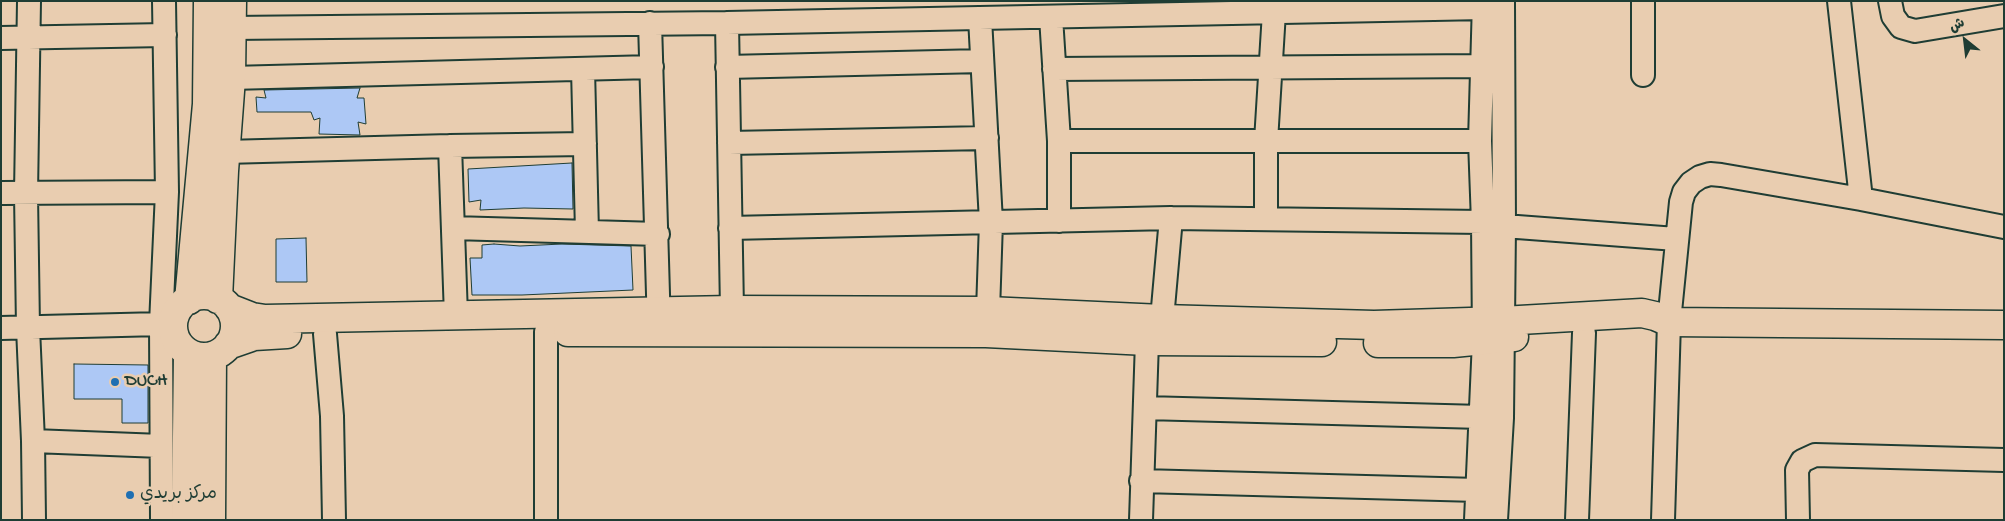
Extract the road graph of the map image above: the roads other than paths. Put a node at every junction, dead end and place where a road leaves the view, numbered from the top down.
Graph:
1 (29, 1) edge
2 (164, 1) edge
3 (208, 1) edge
4 (232, 1) edge
5 (1643, 1) edge
6 (1839, 1) edge
7 (1890, 1) edge
8 (1490, 4) edge
9 (1274, 12) junction
10 (1051, 16) junction
11 (2004, 16) edge
12 (980, 18) junction
13 (650, 23) junction
14 (727, 23) junction
15 (232, 28) junction
16 (165, 35) junction
17 (28, 37) junction
18 (1, 38) edge
19 (982, 61) junction
20 (1482, 66) junction
21 (652, 67) junction
22 (728, 67) junction
23 (1272, 67) junction
24 (583, 68) junction
25 (1054, 69) junction
26 (1642, 75) dead end
27 (231, 78) junction
28 (987, 138) junction
29 (1059, 141) junction
30 (1266, 141) junction
31 (1480, 141) junction
32 (729, 142) junction
33 (585, 144) junction
34 (450, 146) junction
35 (225, 152) junction
36 (167, 192) junction
37 (1, 194) edge
38 (26, 194) junction
39 (1861, 199) junction
40 (1170, 218) junction
41 (1266, 218) junction
42 (1059, 221) junction
43 (991, 222) junction
44 (1494, 224) junction
45 (2004, 227) edge
46 (453, 228) junction
47 (730, 228) junction
48 (586, 232) junction
49 (658, 234) junction
50 (1676, 239) junction
51 (189, 300) junction
52 (224, 304) junction
53 (732, 310) junction
54 (988, 312) junction
55 (456, 316) junction
56 (1162, 319) junction
57 (659, 321) junction
58 (1669, 322) junction
59 (167, 323) junction
60 (2004, 324) edge
61 (1, 328) edge
62 (28, 328) junction
63 (1493, 330) junction
64 (546, 332) junction
65 (1584, 333) junction
66 (325, 334) junction
67 (1147, 341) junction
68 (210, 351) junction
69 (1145, 408) junction
70 (1482, 416) junction
71 (33, 441) junction
72 (161, 446) junction
73 (2004, 460) edge
74 (1141, 482) junction
75 (1478, 490) junction
76 (34, 520) edge
77 (162, 520) edge
78 (186, 520) edge
79 (211, 520) edge
80 (334, 520) edge
81 (546, 520) edge
82 (1141, 520) edge
83 (1476, 520) edge
84 (1496, 520) edge
85 (1577, 520) edge
86 (1662, 520) edge
87 (1798, 520) edge

1 - 17 street
2 - 16 street
3 - 51 main road
4 - 15 main road
5 - 26 street
6 - 39 street
7 - 11 street
8 - 9 street
8 - 20 street
8 - 44 street
9 - 10 street
9 - 23 street
10 - 12 street
10 - 25 street
12 - 14 street
12 - 19 street
13 - 14 street
13 - 15 street
13 - 21 street
14 - 22 street
15 - 27 main road
16 - 17 street
16 - 36 street
17 - 18 street
17 - 38 street
19 - 22 street
19 - 28 street
20 - 23 street
20 - 31 street
21 - 24 street
21 - 49 street
22 - 32 street
23 - 25 street
23 - 30 street
24 - 27 street
24 - 33 street
25 - 29 street
27 - 35 main road
28 - 32 street
28 - 43 street
29 - 30 street
29 - 42 street
30 - 31 street
30 - 41 street
31 - 44 street
32 - 47 street
33 - 34 street
33 - 48 street
34 - 35 street
34 - 46 street
35 - 52 main road
36 - 38 street
36 - 59 street
37 - 38 street
38 - 62 street
39 - 45 street
39 - 50 street
40 - 41 street
40 - 42 street
40 - 56 street
41 - 44 street
42 - 43 street
43 - 47 street
43 - 54 street
44 - 50 street
44 - 63 street
46 - 48 street
46 - 55 street
47 - 53 street
48 - 49 street
49 - 57 street
50 - 58 street
51 - 52 main road
51 - 59 main road
52 - 55 main road
52 - 68 main road
53 - 54 main road
53 - 57 main road
54 - 56 main road
55 - 57 main road
56 - 63 main road
57 - 64 main road
57 - 67 main road
58 - 60 main road
58 - 63 main road
58 - 65 main road
58 - 86 street
59 - 62 street
59 - 68 main road
59 - 72 street
61 - 62 street
62 - 71 street
63 - 65 main road
63 - 67 main road
63 - 70 street
63 - 84 street
64 - 66 main road
64 - 81 street
65 - 85 street
66 - 68 main road
66 - 80 street
67 - 69 street
68 - 78 main road
68 - 79 main road
69 - 70 street
69 - 74 street
70 - 75 street
71 - 72 street
71 - 76 street
72 - 77 street
73 - 87 street
74 - 75 street
74 - 82 street
75 - 83 street

